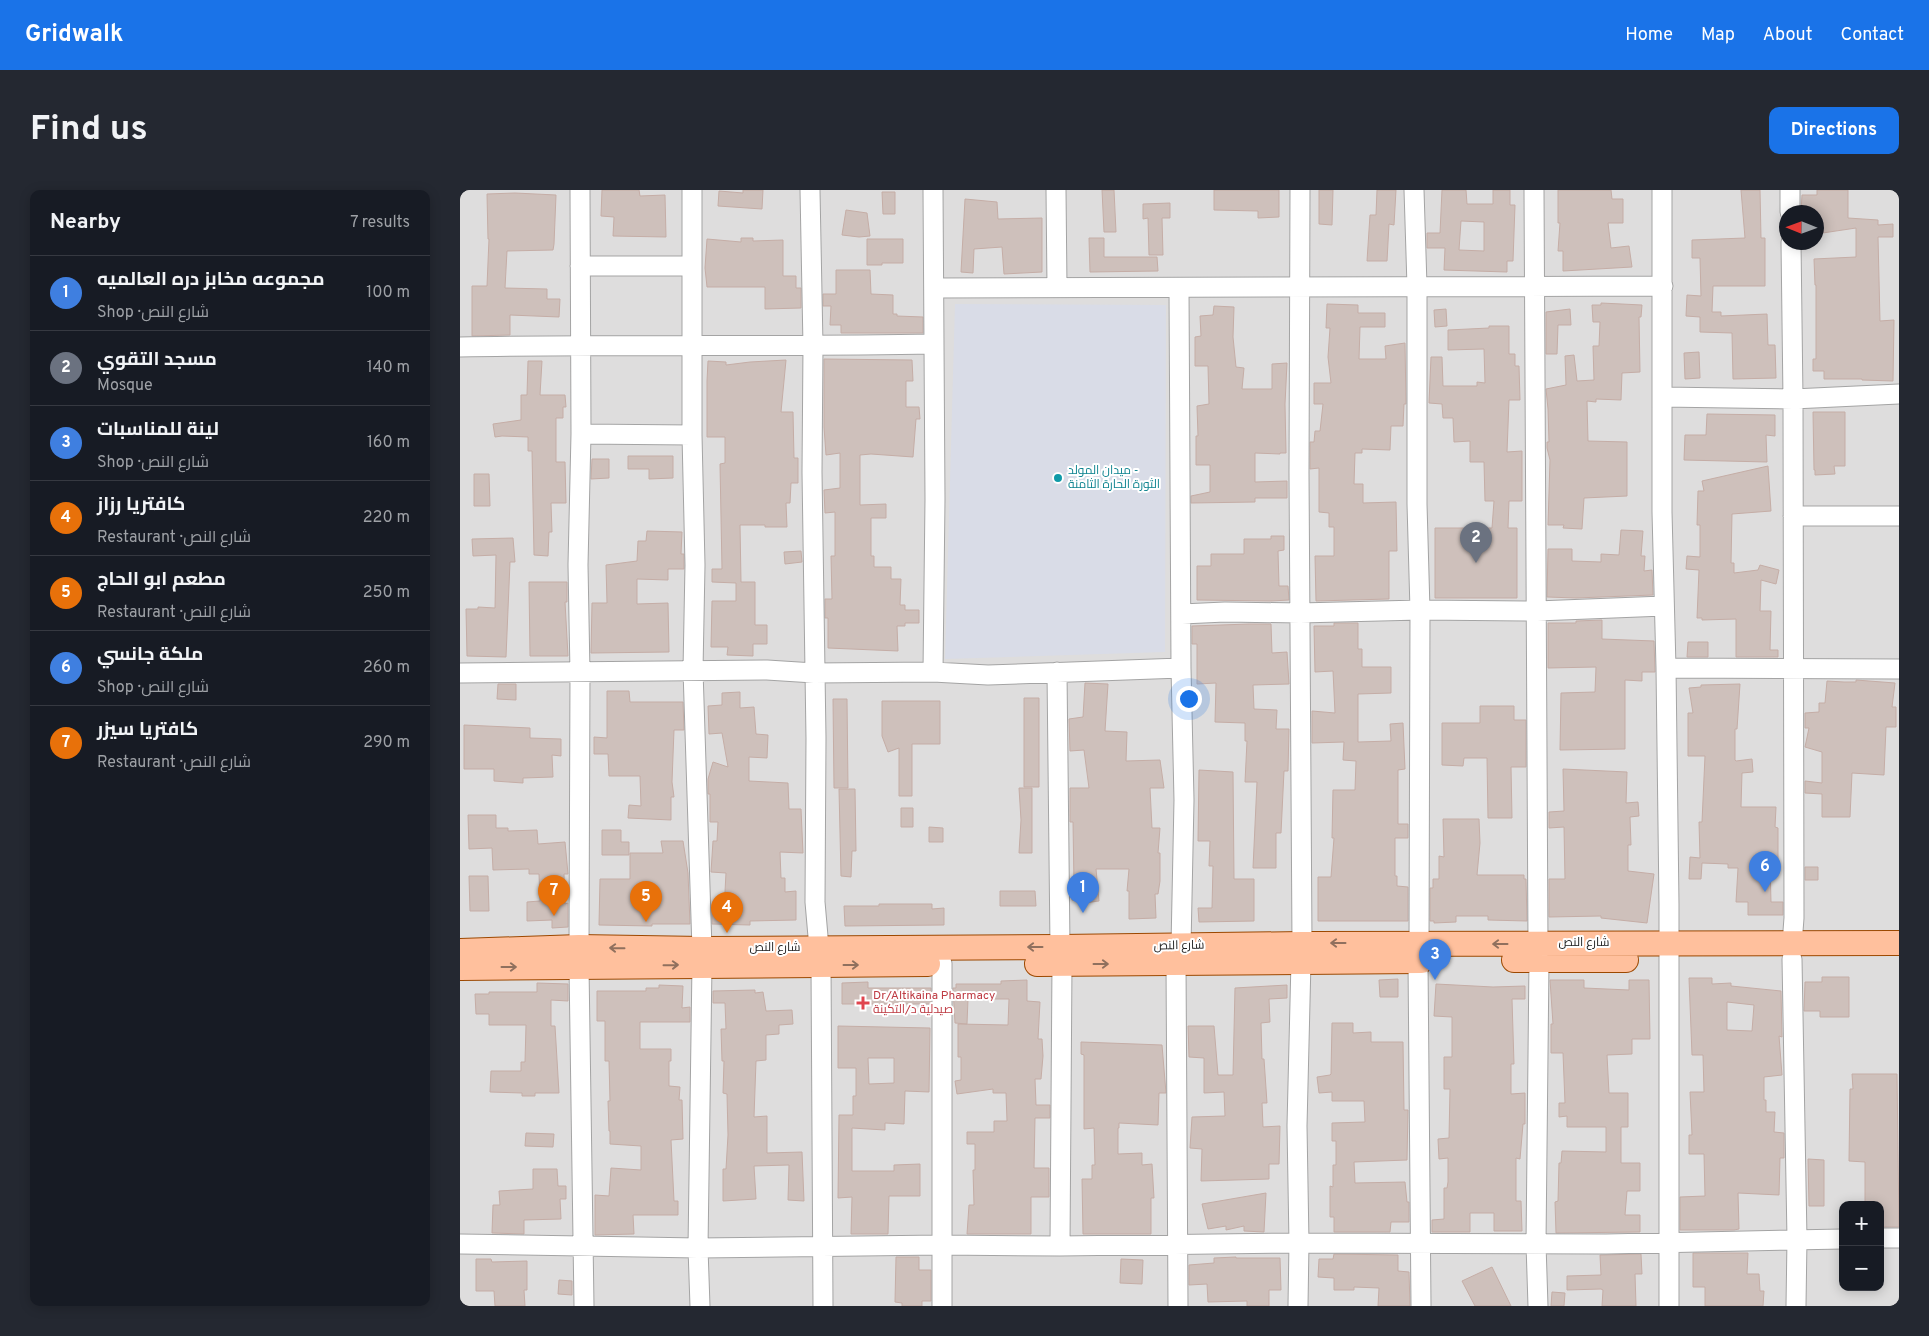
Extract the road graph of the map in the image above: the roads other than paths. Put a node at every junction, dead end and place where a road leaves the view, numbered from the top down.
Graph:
1 (580, 190) edge
2 (692, 190) edge
3 (810, 190) edge
4 (933, 190) edge
5 (1056, 190) edge
6 (1300, 190) edge
7 (1414, 190) edge
8 (1534, 190) edge
9 (1662, 190) edge
10 (1790, 190) edge
11 (1790, 205) edge
12 (1791, 250) edge
13 (580, 266) junction
14 (691, 266) junction
15 (1534, 285) junction
16 (1417, 286) junction
17 (1663, 286) junction
18 (1057, 287) junction
19 (1300, 287) junction
20 (934, 288) junction
21 (1179, 288) junction
22 (581, 344) junction
23 (934, 344) junction
24 (693, 345) junction
25 (813, 346) junction
26 (460, 347) edge
27 (1899, 394) edge
28 (1663, 397) junction
29 (1793, 399) junction
30 (581, 434) junction
31 (692, 435) junction
32 (1793, 516) junction
33 (1899, 516) edge
34 (1664, 606) junction
35 (1420, 610) junction
36 (1537, 611) junction
37 (1300, 613) junction
38 (1182, 614) junction
39 (1181, 668) junction
40 (1666, 668) junction
41 (1793, 669) junction
42 (1899, 669) edge
43 (693, 670) junction
44 (932, 672) junction
45 (1057, 672) junction
46 (460, 673) edge
47 (580, 673) junction
48 (814, 673) junction
49 (1899, 944) edge
50 (460, 951) edge
51 (1301, 952) junction
52 (1538, 952) junction
53 (1668, 952) junction
54 (1792, 952) junction
55 (1418, 953) junction
56 (1178, 954) junction
57 (1061, 955) junction
58 (579, 957) junction
59 (702, 957) junction
60 (820, 957) junction
61 (1899, 957) edge
62 (942, 963) junction
63 (460, 968) edge
64 (1798, 1238) junction
65 (1839, 1238) edge
66 (1884, 1238) edge
67 (1899, 1238) edge
68 (1670, 1241) junction
69 (1299, 1243) junction
70 (460, 1244) edge
71 (1421, 1244) junction
72 (1536, 1244) junction
73 (941, 1245) junction
74 (1178, 1245) junction
75 (823, 1246) junction
76 (1060, 1246) junction
77 (583, 1247) junction
78 (698, 1248) junction
79 (584, 1306) edge
80 (700, 1306) edge
81 (822, 1306) edge
82 (942, 1306) edge
83 (1178, 1306) edge
84 (1298, 1306) edge
85 (1421, 1306) edge
86 (1538, 1306) edge
87 (1669, 1306) edge
88 (1796, 1306) edge

1 - 13 street
2 - 14 street
3 - 25 street
4 - 20 street
5 - 18 street
6 - 19 street
7 - 16 street
8 - 15 street
9 - 17 street
10 - 11 street
12 - 29 street
13 - 14 street
13 - 22 street
14 - 24 street
15 - 16 street
15 - 17 street
15 - 36 street
16 - 19 street
16 - 35 street
17 - 28 street
18 - 20 street
18 - 21 street
19 - 21 street
19 - 37 street
20 - 23 street
21 - 38 street
22 - 24 street
22 - 26 street
22 - 30 street
23 - 25 street
23 - 44 street
24 - 25 street
24 - 31 street
25 - 48 street
27 - 29 street
28 - 29 street
28 - 34 street
29 - 32 street
30 - 31 street
30 - 47 street
31 - 43 street
32 - 33 street
32 - 41 street
34 - 36 street
34 - 40 street
35 - 36 street
35 - 37 street
35 - 55 street
36 - 52 street
37 - 38 street
37 - 51 street
38 - 39 street
39 - 45 street
39 - 56 street
40 - 41 street
40 - 53 street
41 - 42 street
41 - 54 street
43 - 47 street
43 - 48 street
43 - 59 street
44 - 45 street
44 - 48 street
45 - 57 street
46 - 47 street
47 - 58 street
48 - 60 street
49 - 54 main road, شارع النص
50 - 58 main road, شارع النص
51 - 55 main road, شارع النص
51 - 56 main road, شارع النص
51 - 69 street
52 - 53 main road, شارع النص
52 - 55 main road, شارع النص
52 - 72 street
53 - 54 main road, شارع النص
53 - 68 street
54 - 61 main road, شارع النص
54 - 64 street
55 - 71 street
56 - 57 main road, شارع النص
56 - 74 street
57 -> 60 main road, شارع النص
57 - 62 main road, شارع النص
57 - 76 street
58 - 59 main road, شارع النص
63 -> 58 main road, شارع النص
58 - 77 street
59 - 60 main road, شارع النص
59 - 78 street
60 -> 62 main road, شارع النص
60 - 75 street
62 - 73 street
64 - 65 street
64 - 68 street
64 - 88 street
66 - 67 street
68 - 72 street
68 - 87 street
69 - 71 street
69 - 74 street
69 - 84 street
70 - 77 street
71 - 72 street
71 - 85 street
72 - 86 street
73 - 75 street
73 - 76 street
73 - 82 street
74 - 76 street
74 - 83 street
75 - 78 street
75 - 81 street
77 - 78 street
77 - 79 street
78 - 80 street

